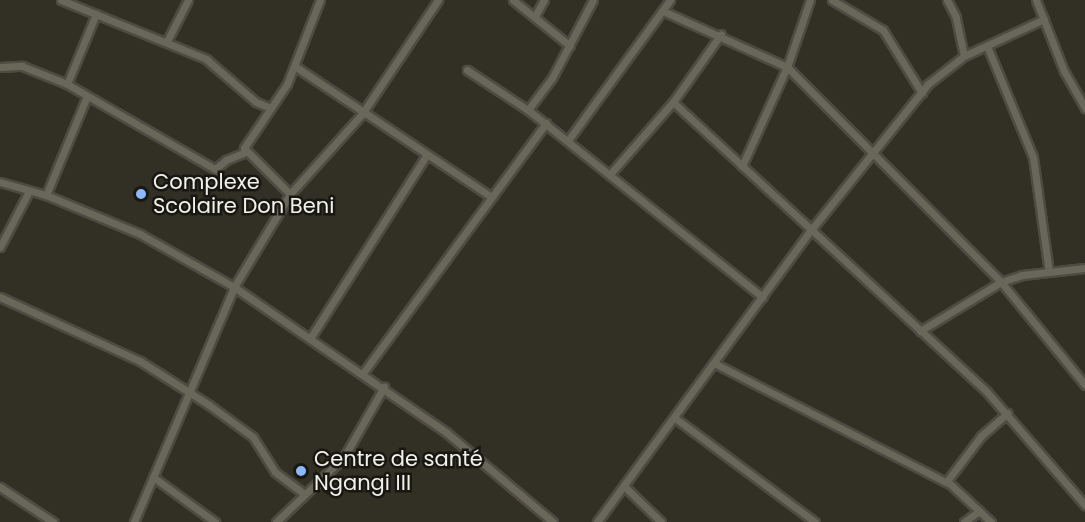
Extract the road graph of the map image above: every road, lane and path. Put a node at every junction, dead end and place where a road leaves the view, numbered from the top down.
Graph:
1 (61, 0) edge
2 (188, 0) edge
3 (320, 0) edge
4 (438, 0) edge
5 (513, 0) edge
6 (544, 0) edge
7 (593, 0) edge
8 (670, 0) edge
9 (810, 0) edge
10 (832, 0) edge
11 (947, 0) edge
12 (1036, 0) edge
13 (81, 4) edge
14 (663, 11) junction
15 (96, 14) junction
16 (535, 16) junction
17 (1044, 19) junction
18 (721, 34) junction
19 (167, 41) junction
20 (987, 45) junction
21 (570, 46) junction
22 (964, 56) junction
23 (0, 67) edge
24 (296, 67) junction
25 (787, 67) junction
26 (467, 70) dead end
27 (67, 84) junction
28 (922, 93) junction
29 (87, 96) junction
30 (673, 102) junction
31 (1084, 105) edge
32 (271, 108) junction
33 (528, 110) junction
34 (362, 114) junction
35 (546, 123) junction
36 (569, 140) junction
37 (246, 153) junction
38 (873, 155) junction
39 (426, 156) junction
40 (742, 166) junction
41 (611, 173) junction
42 (0, 182) edge
43 (29, 191) junction
44 (290, 194) junction
45 (46, 195) junction
46 (492, 197) junction
47 (811, 230) junction
48 (0, 247) edge
49 (1085, 268) edge
50 (1049, 272) junction
51 (1001, 282) junction
52 (234, 287) junction
53 (0, 297) edge
54 (762, 297) junction
55 (920, 331) junction
56 (311, 337) junction
57 (714, 363) junction
58 (363, 373) junction
59 (1085, 385) edge
60 (384, 387) junction
61 (188, 392) junction
62 (1007, 413) junction
63 (675, 418) junction
64 (153, 477) junction
65 (947, 483) junction
66 (0, 487) edge
67 (625, 487) junction
68 (304, 494) junction
69 (1085, 505) edge
70 (979, 511) junction
71 (41, 519) edge
72 (53, 522) edge
73 (134, 522) edge
74 (215, 522) edge
75 (276, 522) edge
76 (553, 522) edge
77 (597, 522) edge
78 (661, 522) edge
79 (815, 522) edge
80 (964, 522) edge
81 (991, 522) edge

1 - 13 street
2 - 19 street
3 - 24 street
4 - 34 street
5 - 16 street
6 - 16 street
7 - 21 street
8 - 14 street
9 - 25 street
10 - 28 street
11 - 22 street
12 - 17 street
13 - 15 street
14 - 18 street
14 - 36 street
15 - 19 street
15 - 27 street
16 - 21 street
17 - 20 street
17 - 31 street
18 - 25 street
18 - 30 street
19 - 32 street
20 - 22 street
20 - 50 street
21 - 33 street
22 - 28 street
23 - 27 street
24 - 32 street
24 - 34 street
25 - 38 street
25 - 40 street
26 - 33 street
27 - 29 street
28 - 38 street
29 - 37 street
29 - 45 street
30 - 40 street
30 - 41 street
32 - 37 street
33 - 35 street
34 - 39 street
34 - 44 street
35 - 36 street
35 - 46 street
36 - 41 street
37 - 44 street
38 - 47 street
38 - 51 street
39 - 46 street
39 - 56 street
40 - 47 street
41 - 54 street
42 - 43 street
43 - 45 street
43 - 48 street
44 - 52 street
45 - 52 street
46 - 58 street
47 - 54 street
47 - 55 street
49 - 50 street
50 - 51 street
51 - 55 street
51 - 59 street
52 - 56 street
52 - 61 street
53 - 61 street
54 - 57 street
55 - 62 street
56 - 58 street
57 - 63 street
57 - 65 street
58 - 60 street
60 - 68 street
60 - 76 street
61 - 64 street
61 - 68 street
62 - 65 street
62 - 69 street
63 - 67 street
63 - 79 street
64 - 73 street
64 - 74 street
65 - 70 street
66 - 71 street
67 - 77 street
67 - 78 street
68 - 75 street
70 - 80 street
70 - 81 street
71 - 72 street

